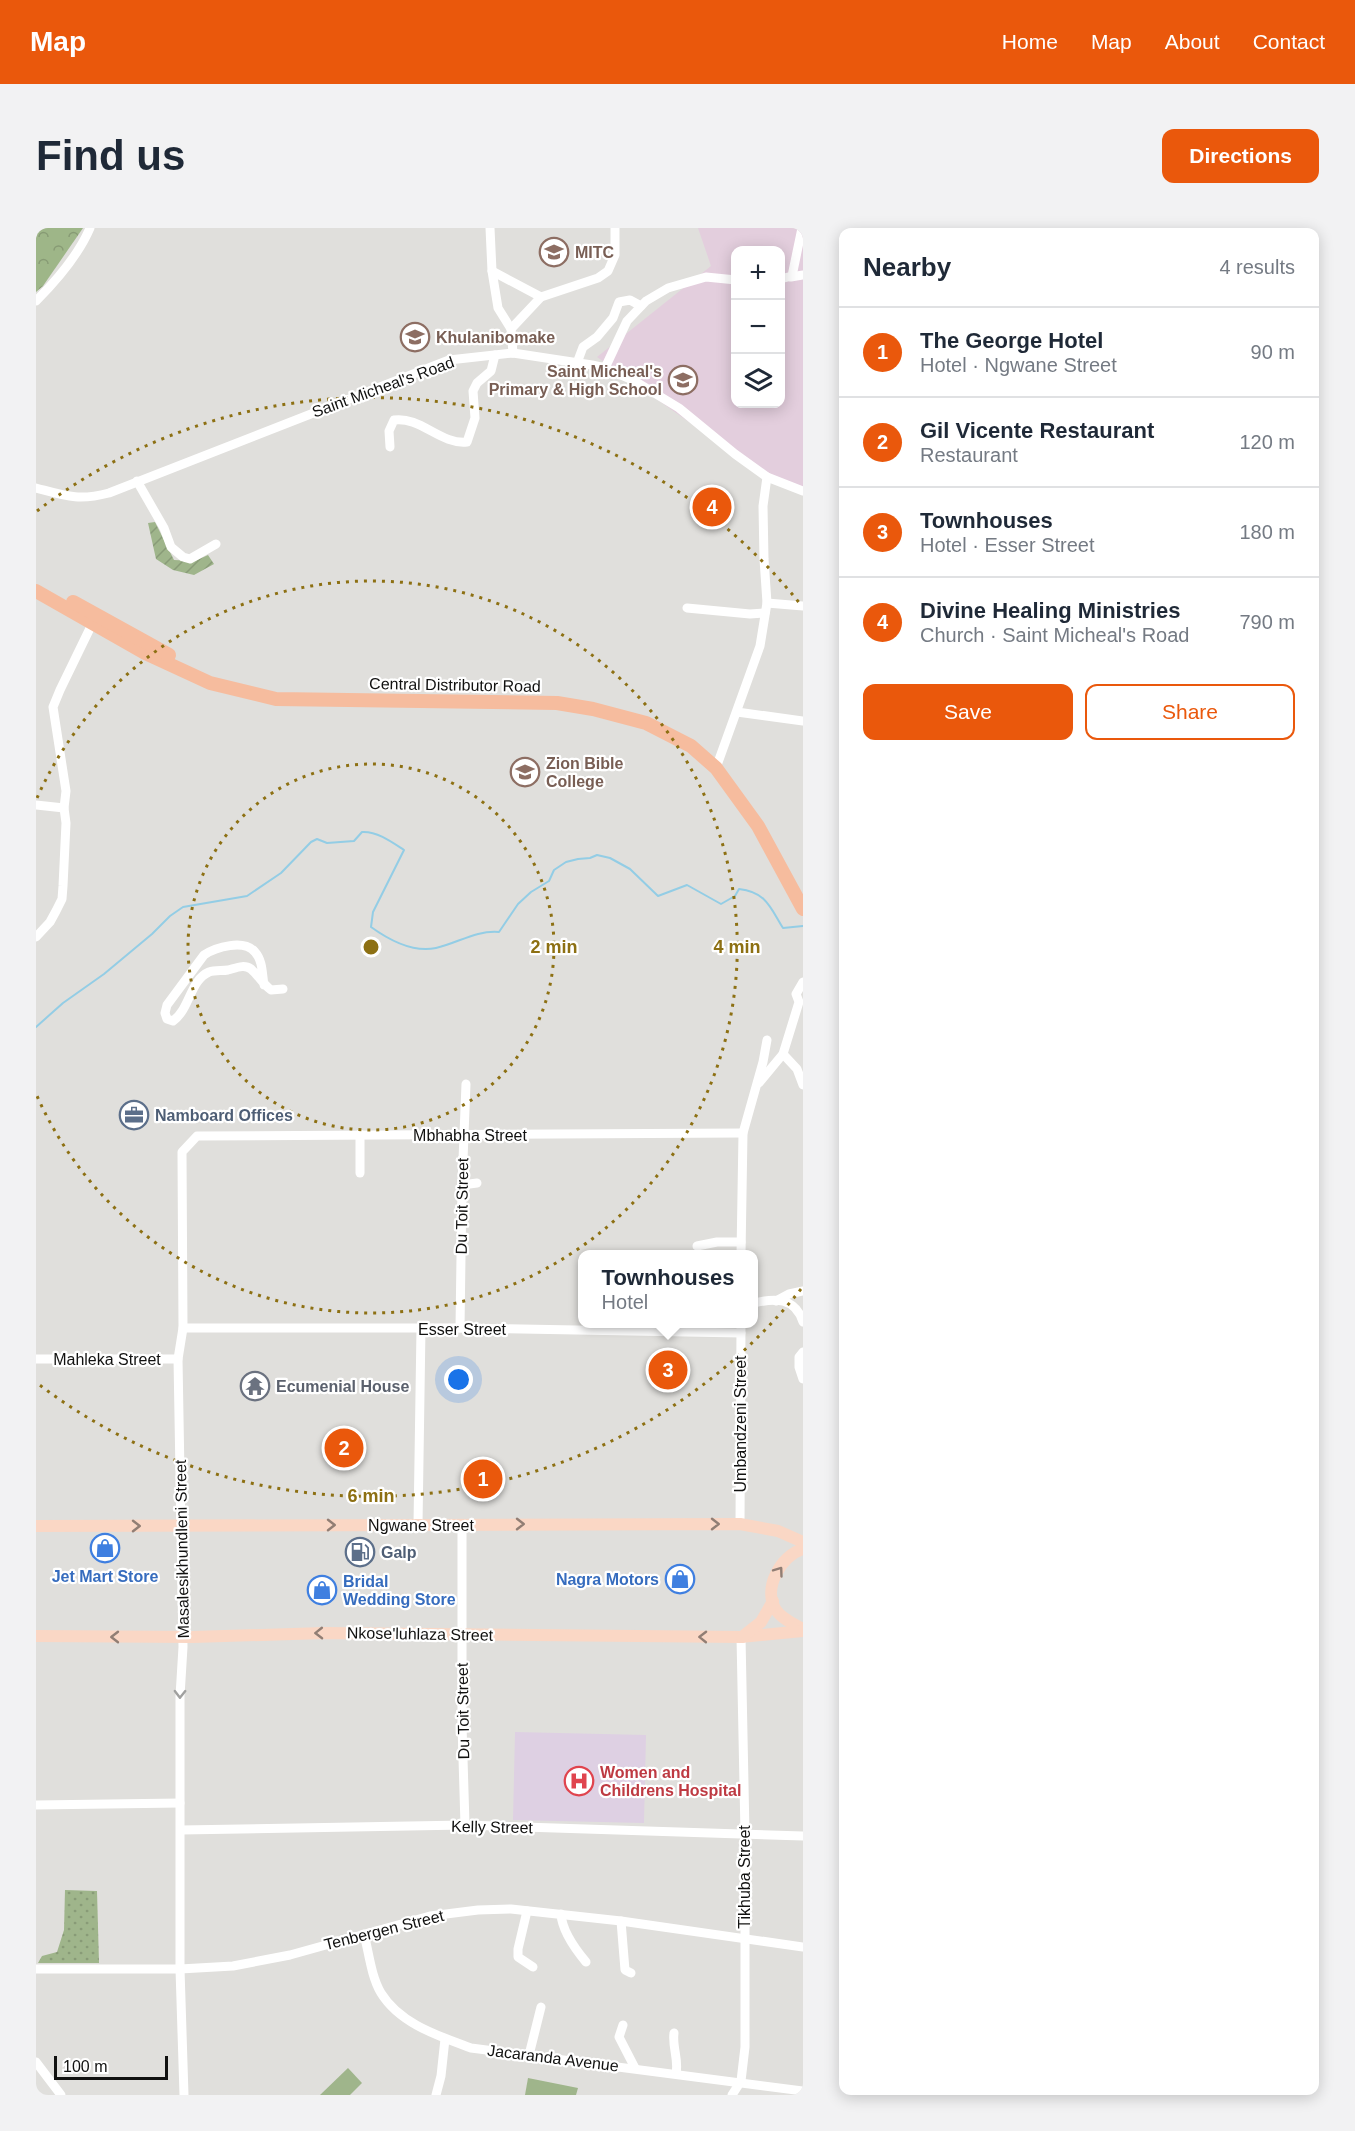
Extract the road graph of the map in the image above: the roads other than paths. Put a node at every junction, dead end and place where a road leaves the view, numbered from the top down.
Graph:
1 (90, 228) edge
2 (490, 228) edge
3 (615, 228) edge
4 (802, 228) edge
5 (492, 271) junction
6 (803, 275) edge
7 (791, 277) junction
8 (785, 278) edge
9 (731, 280) edge
10 (541, 297) junction
11 (36, 301) edge
12 (641, 306) junction
13 (511, 329) junction
14 (513, 353) junction
15 (495, 355) junction
16 (577, 363) junction
17 (605, 368) junction
18 (390, 447) dead end
19 (767, 477) junction
20 (137, 481) junction
21 (36, 488) edge
22 (803, 491) edge
23 (216, 544) dead end
24 (36, 583) edge
25 (36, 591) edge
26 (767, 603) junction
27 (803, 606) edge
28 (687, 608) dead end
29 (765, 613) junction
30 (95, 620) junction
31 (736, 712) junction
32 (803, 721) edge
33 (718, 765) junction
34 (36, 805) edge
35 (63, 808) junction
36 (803, 894) edge
37 (803, 909) edge
38 (36, 937) edge
39 (803, 982) edge
40 (264, 985) junction
41 (283, 989) dead end
42 (767, 1040) dead end
43 (783, 1054) junction
44 (466, 1084) dead end
45 (803, 1085) edge
46 (756, 1087) junction
47 (743, 1133) junction
48 (360, 1134) junction
49 (464, 1135) junction
50 (197, 1136) joint
51 (360, 1173) dead end
52 (477, 1183) dead end
53 (462, 1185) junction
54 (741, 1242) junction
55 (697, 1245) dead end
56 (741, 1250) edge
57 (803, 1291) edge
58 (776, 1301) junction
59 (758, 1303) edge
60 (803, 1322) edge
61 (183, 1328) junction
62 (460, 1328) junction
63 (741, 1328) edge
64 (420, 1329) junction
65 (803, 1352) edge
66 (36, 1359) edge
67 (178, 1359) junction
68 (803, 1379) edge
69 (418, 1524) junction
70 (462, 1524) junction
71 (740, 1524) junction
72 (36, 1526) edge
73 (182, 1526) junction
74 (803, 1542) edge
75 (803, 1549) edge
76 (772, 1601) junction
77 (803, 1630) edge
78 (461, 1634) junction
79 (36, 1636) edge
80 (182, 1636) junction
81 (741, 1637) junction
82 (180, 1803) junction
83 (36, 1805) edge
84 (465, 1825) junction
85 (181, 1830) junction
86 (745, 1834) junction
87 (803, 1836) edge
88 (527, 1911) junction
89 (561, 1914) junction
90 (621, 1921) junction
91 (364, 1934) junction
92 (744, 1939) junction
93 (803, 1947) edge
94 (586, 1962) dead end
95 (533, 1967) dead end
96 (36, 1969) edge
97 (180, 1969) junction
98 (631, 1973) dead end
99 (541, 2007) dead end
100 (623, 2025) dead end
101 (674, 2033) dead end
102 (445, 2039) junction
103 (529, 2055) junction
104 (36, 2062) edge
105 (635, 2068) junction
106 (676, 2073) junction
107 (741, 2081) junction
108 (766, 2090) edge
109 (803, 2091) edge
110 (61, 2095) edge
111 (184, 2095) edge
112 (436, 2095) edge
113 (732, 2095) edge

1 - 11 street
2 - 5 street
3 - 10 street
4 - 7 street
5 - 10 street
5 - 13 street
6 - 7 street
7 - 8 street
9 - 12 street
10 - 13 street
12 - 16 street
12 - 17 street
13 - 14 street
14 - 15 street, Saint Micheal's Road
14 - 16 street, Saint Micheal's Road
15 - 18 street
15 - 20 street, Saint Micheal's Road
16 - 17 street, Saint Micheal's Road
17 - 19 street, Saint Micheal's Road
19 - 22 street, Saint Micheal's Road
19 - 26 street
20 - 21 street, Saint Micheal's Road
20 - 23 street
24 - 30 highway, Central Distributor Road
25 - 30 highway, Central Distributor Road
26 - 27 street
26 - 29 street
28 - 29 street
29 - 31 street
30 - 33 highway, Central Distributor Road
30 - 35 street
31 - 32 street
31 - 33 street
33 - 36 highway, Central Distributor Road
33 - 37 highway, Central Distributor Road
34 - 35 street
35 - 38 street
39 - 43 street
40 - 40 street
40 - 41 street
42 - 46 street
43 - 45 street
43 - 46 street
44 - 49 street, Du Toit Street
46 - 47 street
47 - 49 street, Mbhabha Street
47 - 54 street
48 - 49 street, Mbhabha Street
48 - 50 street, Mbhabha Street
48 - 51 street
49 - 53 street, Du Toit Street
50 - 61 street, Masalesikhundleni Street
52 - 53 street
53 - 62 street, Du Toit Street
54 - 55 street
54 - 56 street
57 - 58 street
58 - 59 street
58 - 60 street
61 - 64 street, Esser Street
61 - 67 street, Masalesikhundleni Street
62 - 63 street, Esser Street
62 - 64 street, Esser Street
63 - 71 street, Umbandzeni Street
64 - 69 street
65 - 68 street
66 - 67 street, Mahleka Street
67 - 73 street, Masalesikhundleni Street
69 - 70 main road, Ngwane Street
73 -> 69 main road, Ngwane Street
70 -> 71 main road, Ngwane Street
70 - 78 street, Du Toit Street
71 - 74 main road, Ngwane Street
72 -> 73 main road, Ngwane Street
73 - 80 street, Masalesikhundleni Street
76 -> 75 main road
76 - 77 main road
76 - 81 main road
77 - 81 main road, Nkose'luhlaza Street
78 -> 80 main road, Nkose'luhlaza Street
81 -> 78 main road, Nkose'luhlaza Street
78 - 84 street, Du Toit Street
80 -> 79 main road, Nkose'luhlaza Street
80 -> 82 street, Masalesikhundleni Street
81 - 86 street, Tikhuba Street
82 - 83 street
82 - 85 street, Masalesikhundleni Street
84 - 85 street, Kelly Street
84 - 86 street, Kelly Street
85 - 97 street, Masalesikhundleni Street
86 - 87 street, Kelly Street
86 - 92 street, Tikhuba Street
88 - 89 street, Tenbergen Street
88 - 91 street, Tenbergen Street
88 - 95 street
89 - 90 street, Tenbergen Street
89 - 94 street
90 - 92 street, Tenbergen Street
90 - 98 street
91 - 97 street, Tenbergen Street
91 - 102 street, Jacaranda Avenue
92 - 93 street, Tenbergen Street
92 - 107 street, Tikhuba Street
96 - 97 street, Tenbergen Street
97 - 111 street, Masalesikhundleni Street
99 - 103 street
100 - 105 street
101 - 106 street
102 - 103 street, Jacaranda Avenue
102 - 112 street
103 - 105 street, Jacaranda Avenue
104 - 110 street
105 - 106 street, Jacaranda Avenue
106 - 107 street, Jacaranda Avenue
107 - 108 street, Jacaranda Avenue
107 - 113 street
108 - 109 street, Jacaranda Avenue

